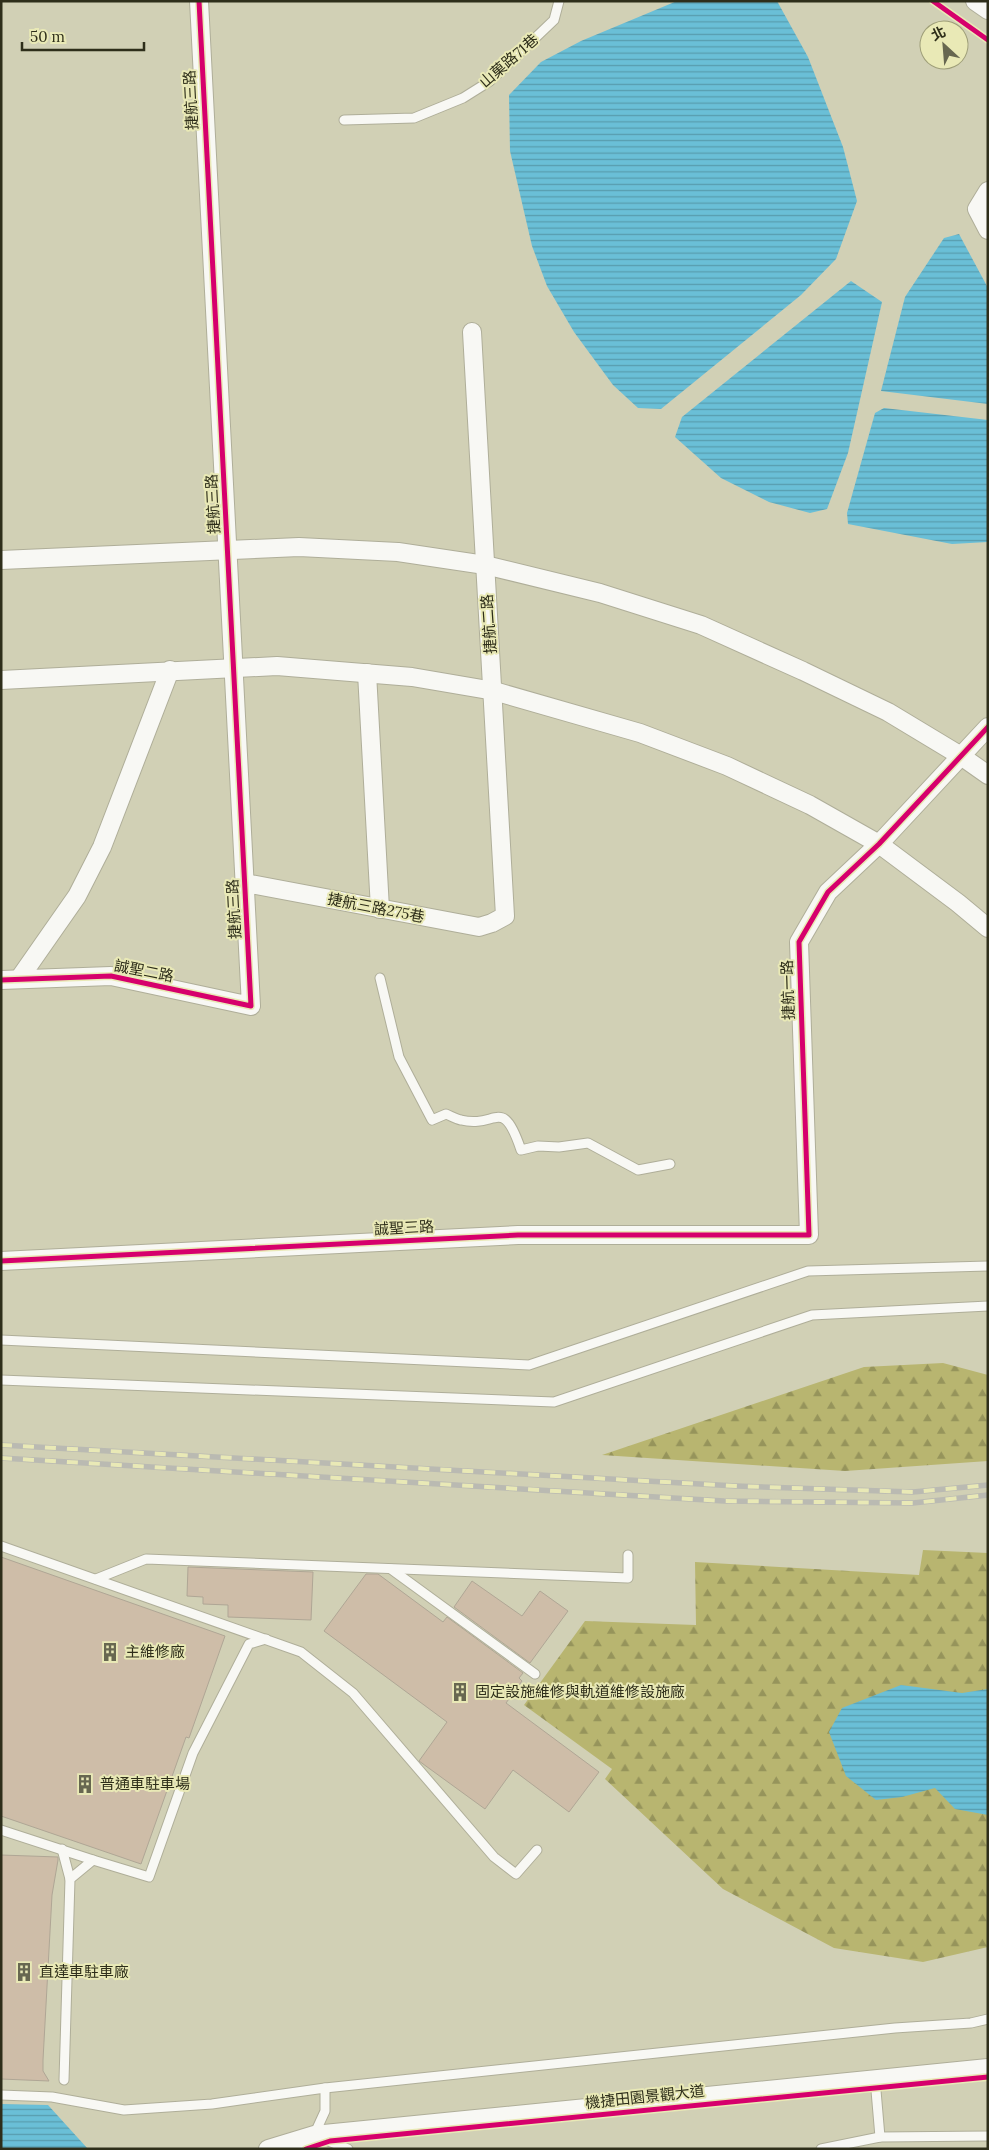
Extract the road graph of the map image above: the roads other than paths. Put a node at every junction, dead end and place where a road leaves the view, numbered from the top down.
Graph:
1 (199, 1) edge
2 (559, 1) edge
3 (975, 1) edge
4 (988, 10) edge
5 (344, 120) dead end
6 (988, 191) edge
7 (988, 230) edge
8 (472, 332) dead end
9 (227, 549) junction
10 (1, 560) edge
11 (485, 565) junction
12 (234, 668) junction
13 (170, 670) junction
14 (367, 673) junction
15 (1, 680) edge
16 (494, 691) junction
17 (988, 727) edge
18 (961, 756) junction
19 (988, 775) edge
20 (879, 844) junction
21 (245, 883) junction
22 (380, 909) junction
23 (505, 916) joint
24 (988, 928) edge
25 (380, 978) dead end
26 (10, 980) edge
27 (251, 1006) joint
28 (670, 1164) dead end
29 (809, 1235) joint
30 (1, 1261) edge
31 (988, 1266) edge
32 (988, 1306) edge
33 (1, 1340) edge
34 (1, 1380) edge
35 (1, 1546) edge
36 (628, 1555) dead end
37 (390, 1569) junction
38 (96, 1579) junction
39 (266, 1639) junction
40 (535, 1674) dead end
41 (1, 1830) edge
42 (62, 1849) junction
43 (537, 1850) dead end
44 (93, 1860) junction
45 (70, 1879) junction
46 (988, 2019) edge
47 (988, 2068) edge
48 (875, 2079) junction
49 (64, 2080) dead end
50 (325, 2088) junction
51 (1, 2094) edge
52 (314, 2135) junction
53 (988, 2136) edge
54 (880, 2137) junction
55 (268, 2149) edge
56 (348, 2149) edge
57 (821, 2149) edge

1 - 9 street, 捷航三路
2 - 5 lane, 山菓路71巷
3 - 4 street
6 - 7 street
8 - 11 street, 捷航二路
9 - 10 street
9 - 11 street
9 - 12 street, 捷航三路
11 - 16 street, 捷航二路
11 - 18 street
12 - 13 street
12 - 14 street
12 - 21 street, 捷航三路
13 - 15 street
13 - 26 street
14 - 16 street
14 - 22 street
16 - 20 street
16 - 23 street, 捷航二路
17 - 18 street, 捷航一路
18 - 19 street
18 - 20 street, 捷航一路
20 - 24 street
20 - 29 street, 捷航一路
21 - 22 street, 捷航三路275巷
21 - 27 street, 捷航三路
22 - 23 street, 捷航三路275巷
25 - 28 lane
26 - 27 street, 誠聖二路
29 - 30 street, 誠聖三路
31 - 33 lane
32 - 34 lane
35 - 38 lane
36 - 37 lane
37 - 38 lane
37 - 40 lane
38 - 39 lane
39 - 43 lane
39 - 44 lane
41 - 42 lane
42 - 44 lane
42 - 45 lane
44 - 45 lane
45 - 49 lane
46 - 50 lane
47 - 48 street
48 - 52 street
48 - 54 lane
50 - 51 lane
50 - 52 lane
52 - 55 street
52 - 56 lane
53 - 54 lane
54 - 57 lane

